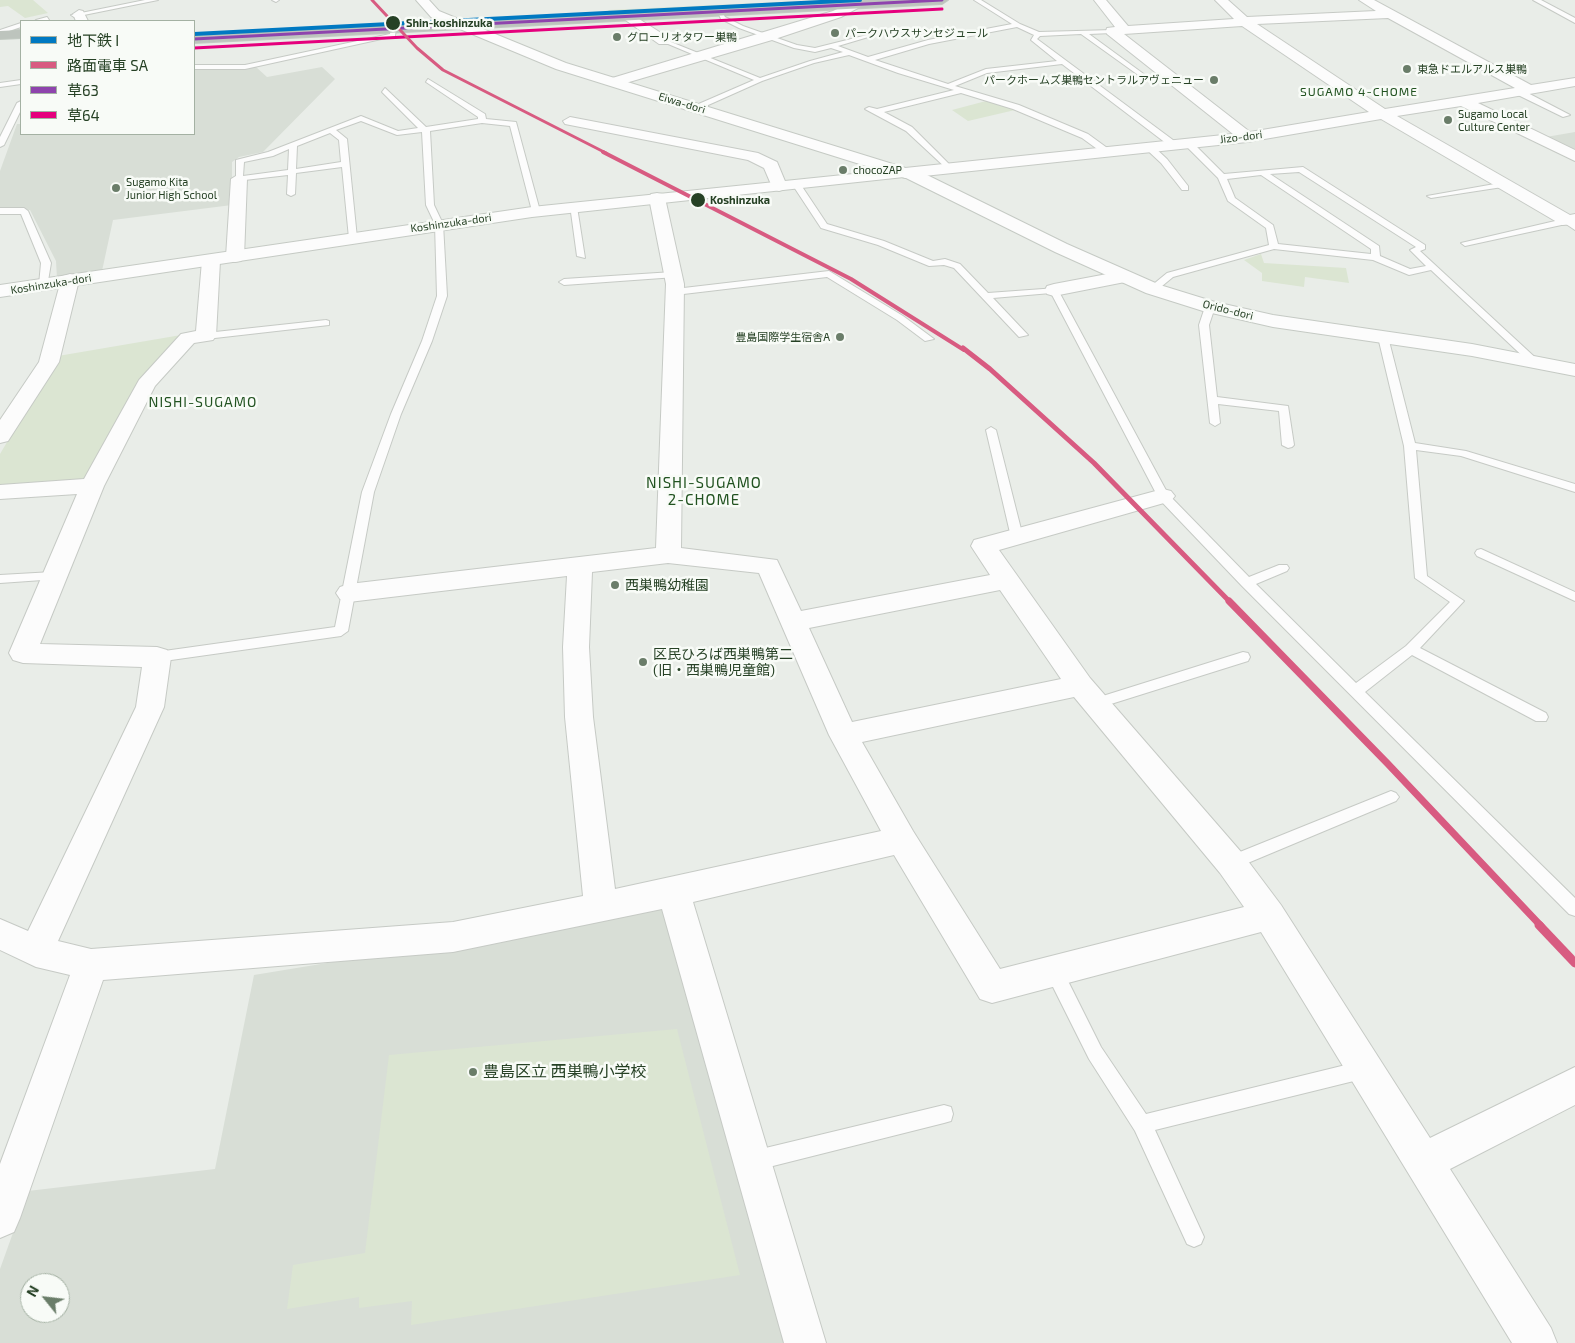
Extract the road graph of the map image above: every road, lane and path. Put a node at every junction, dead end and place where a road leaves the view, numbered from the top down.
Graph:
1 (154, 0) edge
2 (422, 0) edge
3 (742, 0) edge
4 (942, 0) edge
5 (977, 0) edge
6 (1100, 0) edge
7 (1221, 0) edge
8 (1365, 0) edge
9 (1536, 0) edge
10 (854, 5) junction
11 (719, 11) junction
12 (436, 14) junction
13 (1390, 14) junction
14 (628, 16) junction
15 (78, 17) edge
16 (47, 19) dead end
17 (42, 20) edge
18 (1575, 21) edge
19 (1244, 22) junction
20 (462, 24) junction
21 (20, 25) edge
22 (1018, 25) junction
23 (195, 26) edge
24 (393, 28) junction
25 (1118, 30) junction
26 (1082, 32) junction
27 (0, 34) edge
28 (20, 34) edge
29 (195, 34) edge
30 (873, 34) dead end
31 (1038, 34) junction
32 (255, 36) junction
33 (767, 36) junction
34 (195, 38) edge
35 (20, 40) edge
36 (0, 41) edge
37 (664, 41) joint
38 (832, 46) junction
39 (20, 47) edge
40 (0, 48) edge
41 (848, 53) junction
42 (700, 56) junction
43 (867, 60) junction
44 (1062, 62) junction
45 (195, 67) edge
46 (1143, 76) dead end
47 (760, 80) junction
48 (428, 81) dead end
49 (20, 82) edge
50 (614, 82) junction
51 (1575, 82) edge
52 (0, 85) edge
53 (948, 87) junction
54 (385, 90) dead end
55 (961, 91) junction
56 (1525, 91) junction
57 (1466, 102) junction
58 (20, 105) edge
59 (697, 108) junction
60 (1566, 115) dead end
61 (1385, 116) junction
62 (482, 121) junction
63 (570, 121) dead end
64 (425, 130) junction
65 (332, 131) junction
66 (2, 136) edge
67 (1247, 137) junction
68 (1181, 144) junction
69 (0, 145) edge
70 (293, 146) junction
71 (1149, 147) junction
72 (1107, 152) junction
73 (1575, 156) edge
74 (346, 164) junction
75 (947, 167) junction
76 (290, 173) junction
77 (905, 173) junction
78 (1264, 174) junction
79 (1222, 177) junction
80 (239, 179) junction
81 (796, 184) junction
82 (1506, 184) junction
83 (779, 186) junction
84 (1185, 188) dead end
85 (292, 194) dead end
86 (1431, 196) dead end
87 (657, 198) junction
88 (573, 207) junction
89 (0, 211) edge
90 (536, 211) junction
91 (1573, 222) edge
92 (439, 224) junction
93 (353, 238) junction
94 (1465, 243) dead end
95 (1274, 246) junction
96 (582, 256) dead end
97 (235, 257) junction
98 (1375, 257) junction
99 (211, 261) junction
100 (1434, 267) junction
101 (1123, 277) junction
102 (70, 280) junction
103 (564, 282) dead end
104 (674, 284) junction
105 (44, 285) junction
106 (1153, 289) junction
107 (1054, 290) junction
108 (0, 291) edge
109 (986, 296) junction
110 (1210, 306) junction
111 (326, 323) dead end
112 (1023, 334) dead end
113 (206, 336) junction
114 (1383, 337) junction
115 (929, 339) dead end
116 (1535, 362) junction
117 (1575, 370) edge
118 (1212, 400) junction
119 (1215, 423) dead end
120 (990, 430) dead end
121 (0, 436) edge
122 (1288, 445) dead end
123 (1410, 446) junction
124 (92, 486) junction
125 (1575, 488) edge
126 (0, 492) edge
127 (1163, 496) junction
128 (1017, 537) junction
129 (1481, 553) dead end
130 (668, 555) junction
131 (580, 566) junction
132 (1283, 568) dead end
133 (53, 576) junction
134 (0, 579) edge
135 (1007, 580) junction
136 (1247, 583) junction
137 (349, 593) junction
138 (1575, 597) edge
139 (792, 622) junction
140 (1411, 649) junction
141 (157, 657) junction
142 (1243, 657) dead end
143 (1356, 691) junction
144 (1088, 694) junction
145 (1541, 717) dead end
146 (843, 735) junction
147 (1391, 797) dead end
148 (902, 840) junction
149 (1231, 863) junction
150 (674, 892) junction
151 (601, 907) junction
152 (1575, 909) edge
153 (1269, 915) junction
154 (0, 934) edge
155 (36, 951) junction
156 (91, 965) junction
157 (1054, 971) junction
158 (1366, 1069) junction
159 (1575, 1086) edge
160 (944, 1114) dead end
161 (1142, 1124) junction
162 (10, 1161) edge
163 (753, 1161) junction
164 (1425, 1161) junction
165 (0, 1218) edge
166 (1194, 1237) dead end
167 (805, 1343) edge
168 (1536, 1343) edge

1 - 15 lane
2 - 12 street
3 - 12 highway
4 - 10 highway
5 - 22 lane
6 - 25 street
7 - 19 street
8 - 13 street
9 - 18 lane
10 - 11 highway
10 - 33 street
11 - 14 highway
11 - 33 lane
12 - 20 street, Eiwa-dori
12 - 23 highway
13 - 19 street
13 - 56 street
14 - 20 highway
14 - 37 street
16 - 17 lane
19 - 25 street
19 - 61 street
20 - 24 highway
20 - 50 street, Eiwa-dori
21 - 27 lane
22 - 31 lane
22 - 43 lane
24 - 32 highway
24 - 45 lane
25 - 26 lane
25 - 67 street
26 - 31 lane
26 - 46 lane
27 - 28 highway
29 - 32 highway
30 - 38 lane
31 - 44 lane
32 - 34 highway
33 - 38 lane
33 - 42 street
35 - 36 highway
37 - 42 lane
38 - 41 lane
39 - 40 highway
41 - 43 lane
41 - 47 lane
42 - 47 lane
42 - 50 street
43 - 53 lane
44 - 53 lane
44 - 68 lane
47 - 59 lane
48 - 62 lane
49 - 52 lane
50 - 59 street, Eiwa-dori
51 - 56 street, Jizo-dori
53 - 55 lane
54 - 64 lane
55 - 72 lane
55 - 75 lane
56 - 57 street, Jizo-dori
56 - 60 lane
57 - 61 street, Jizo-dori
57 - 73 street
58 - 66 lane
59 - 77 street, Eiwa-dori
61 - 67 street, Jizo-dori
61 - 82 street
62 - 64 lane
62 - 90 lane
63 - 83 street
64 - 65 lane
64 - 92 lane
65 - 70 lane
65 - 74 lane
66 - 69 lane
67 - 68 street, Jizo-dori
68 - 71 street, Jizo-dori
68 - 79 lane
70 - 76 lane
70 - 80 lane
71 - 72 street, Jizo-dori
71 - 84 lane
72 - 75 street, Jizo-dori
74 - 76 lane
74 - 93 lane
75 - 77 street, Jizo-dori
76 - 80 lane
76 - 85 lane
77 - 81 street, Koshinzuka-dori
77 - 101 street, Orido-dori
78 - 79 lane
78 - 98 lane
78 - 100 lane
79 - 95 lane
80 - 97 street
81 - 83 street, Koshinzuka-dori
81 - 109 lane
82 - 86 lane
82 - 91 street
83 - 87 street, Koshinzuka-dori
87 - 88 street, Koshinzuka-dori
87 - 104 street
88 - 90 street, Koshinzuka-dori
88 - 96 lane
89 - 105 lane
90 - 92 street, Koshinzuka-dori
91 - 94 lane
92 - 93 street, Koshinzuka-dori
92 - 137 lane
93 - 97 street, Koshinzuka-dori
95 - 98 lane
95 - 106 lane
97 - 99 street, Koshinzuka-dori
98 - 100 lane
99 - 102 street, Koshinzuka-dori
99 - 113 street
100 - 116 lane
101 - 106 street, Orido-dori
101 - 107 street
102 - 105 street, Koshinzuka-dori
102 - 121 street
103 - 104 lane
104 - 115 lane
104 - 130 street
105 - 108 street, Koshinzuka-dori
106 - 110 street, Orido-dori
107 - 109 lane
107 - 127 lane
109 - 112 lane
110 - 114 street, Orido-dori
110 - 118 lane
111 - 113 lane
113 - 124 street
114 - 116 street, Orido-dori
114 - 123 lane
116 - 117 street, Orido-dori
118 - 119 lane
118 - 122 lane
120 - 128 lane
123 - 125 lane
123 - 140 lane
124 - 126 street
124 - 133 street
127 - 128 street
127 - 136 lane
128 - 135 street
129 - 138 lane
130 - 131 street
130 - 139 street
131 - 137 street
131 - 151 street
132 - 136 lane
133 - 134 lane
133 - 141 street
135 - 139 street
135 - 144 street
136 - 143 lane
137 - 141 lane
139 - 146 street
140 - 143 lane
140 - 145 lane
141 - 155 street
142 - 144 lane
143 - 152 lane
144 - 146 street
144 - 149 street
146 - 148 street
147 - 149 lane
148 - 150 street
148 - 157 street
149 - 153 street
150 - 151 street
150 - 163 street
151 - 156 street
153 - 157 street
153 - 158 street
154 - 155 street
155 - 156 street
156 - 162 street
157 - 161 lane
158 - 161 lane
158 - 164 street
159 - 164 street
160 - 163 lane
161 - 166 lane
162 - 165 street
163 - 167 street
164 - 168 street

